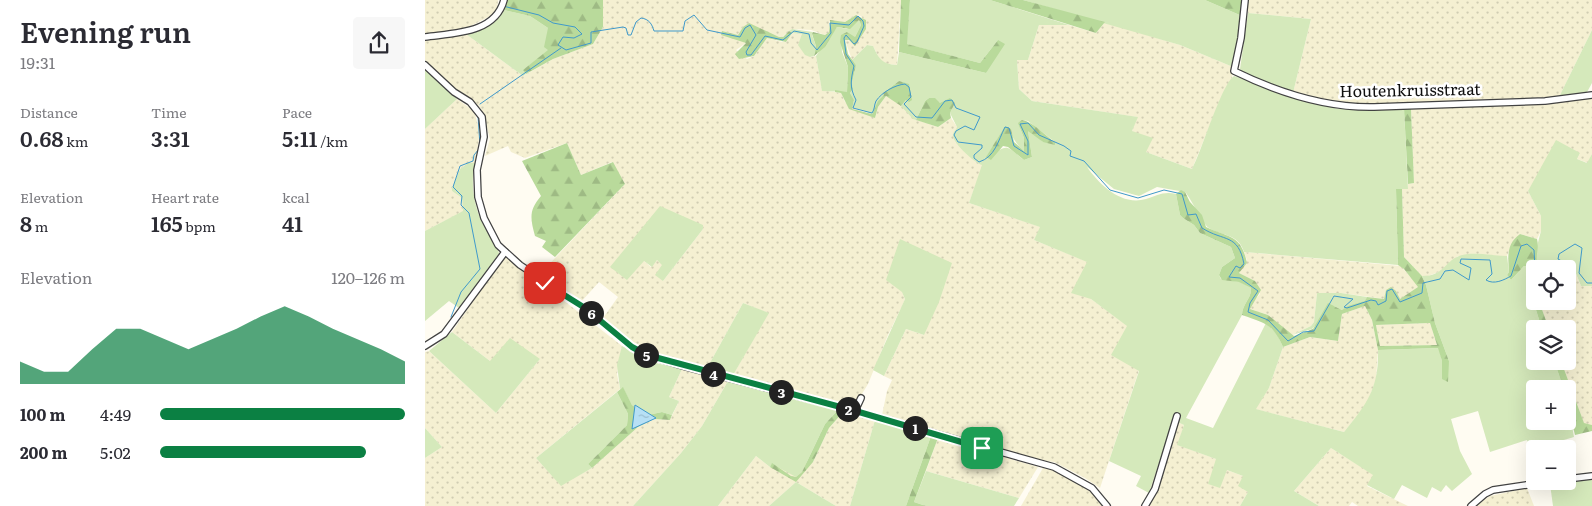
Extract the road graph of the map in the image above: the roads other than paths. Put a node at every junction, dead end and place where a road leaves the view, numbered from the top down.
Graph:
1 (1245, 0) edge
2 (503, 4) edge
3 (425, 37) edge
4 (425, 65) edge
5 (1592, 95) edge
6 (505, 252) junction
7 (425, 346) edge
8 (861, 398) dead end
9 (855, 411) junction
10 (1177, 416) dead end
11 (1592, 476) edge
12 (1576, 478) edge
13 (1526, 485) edge
14 (1107, 506) edge
15 (1145, 506) edge
16 (1471, 506) edge

1 - 5 street, Houtenkruisstraat
2 - 3 street
4 - 6 street
6 - 7 street
6 - 9 street
8 - 9 street
9 - 14 street
10 - 15 street
11 - 12 street
13 - 16 street

